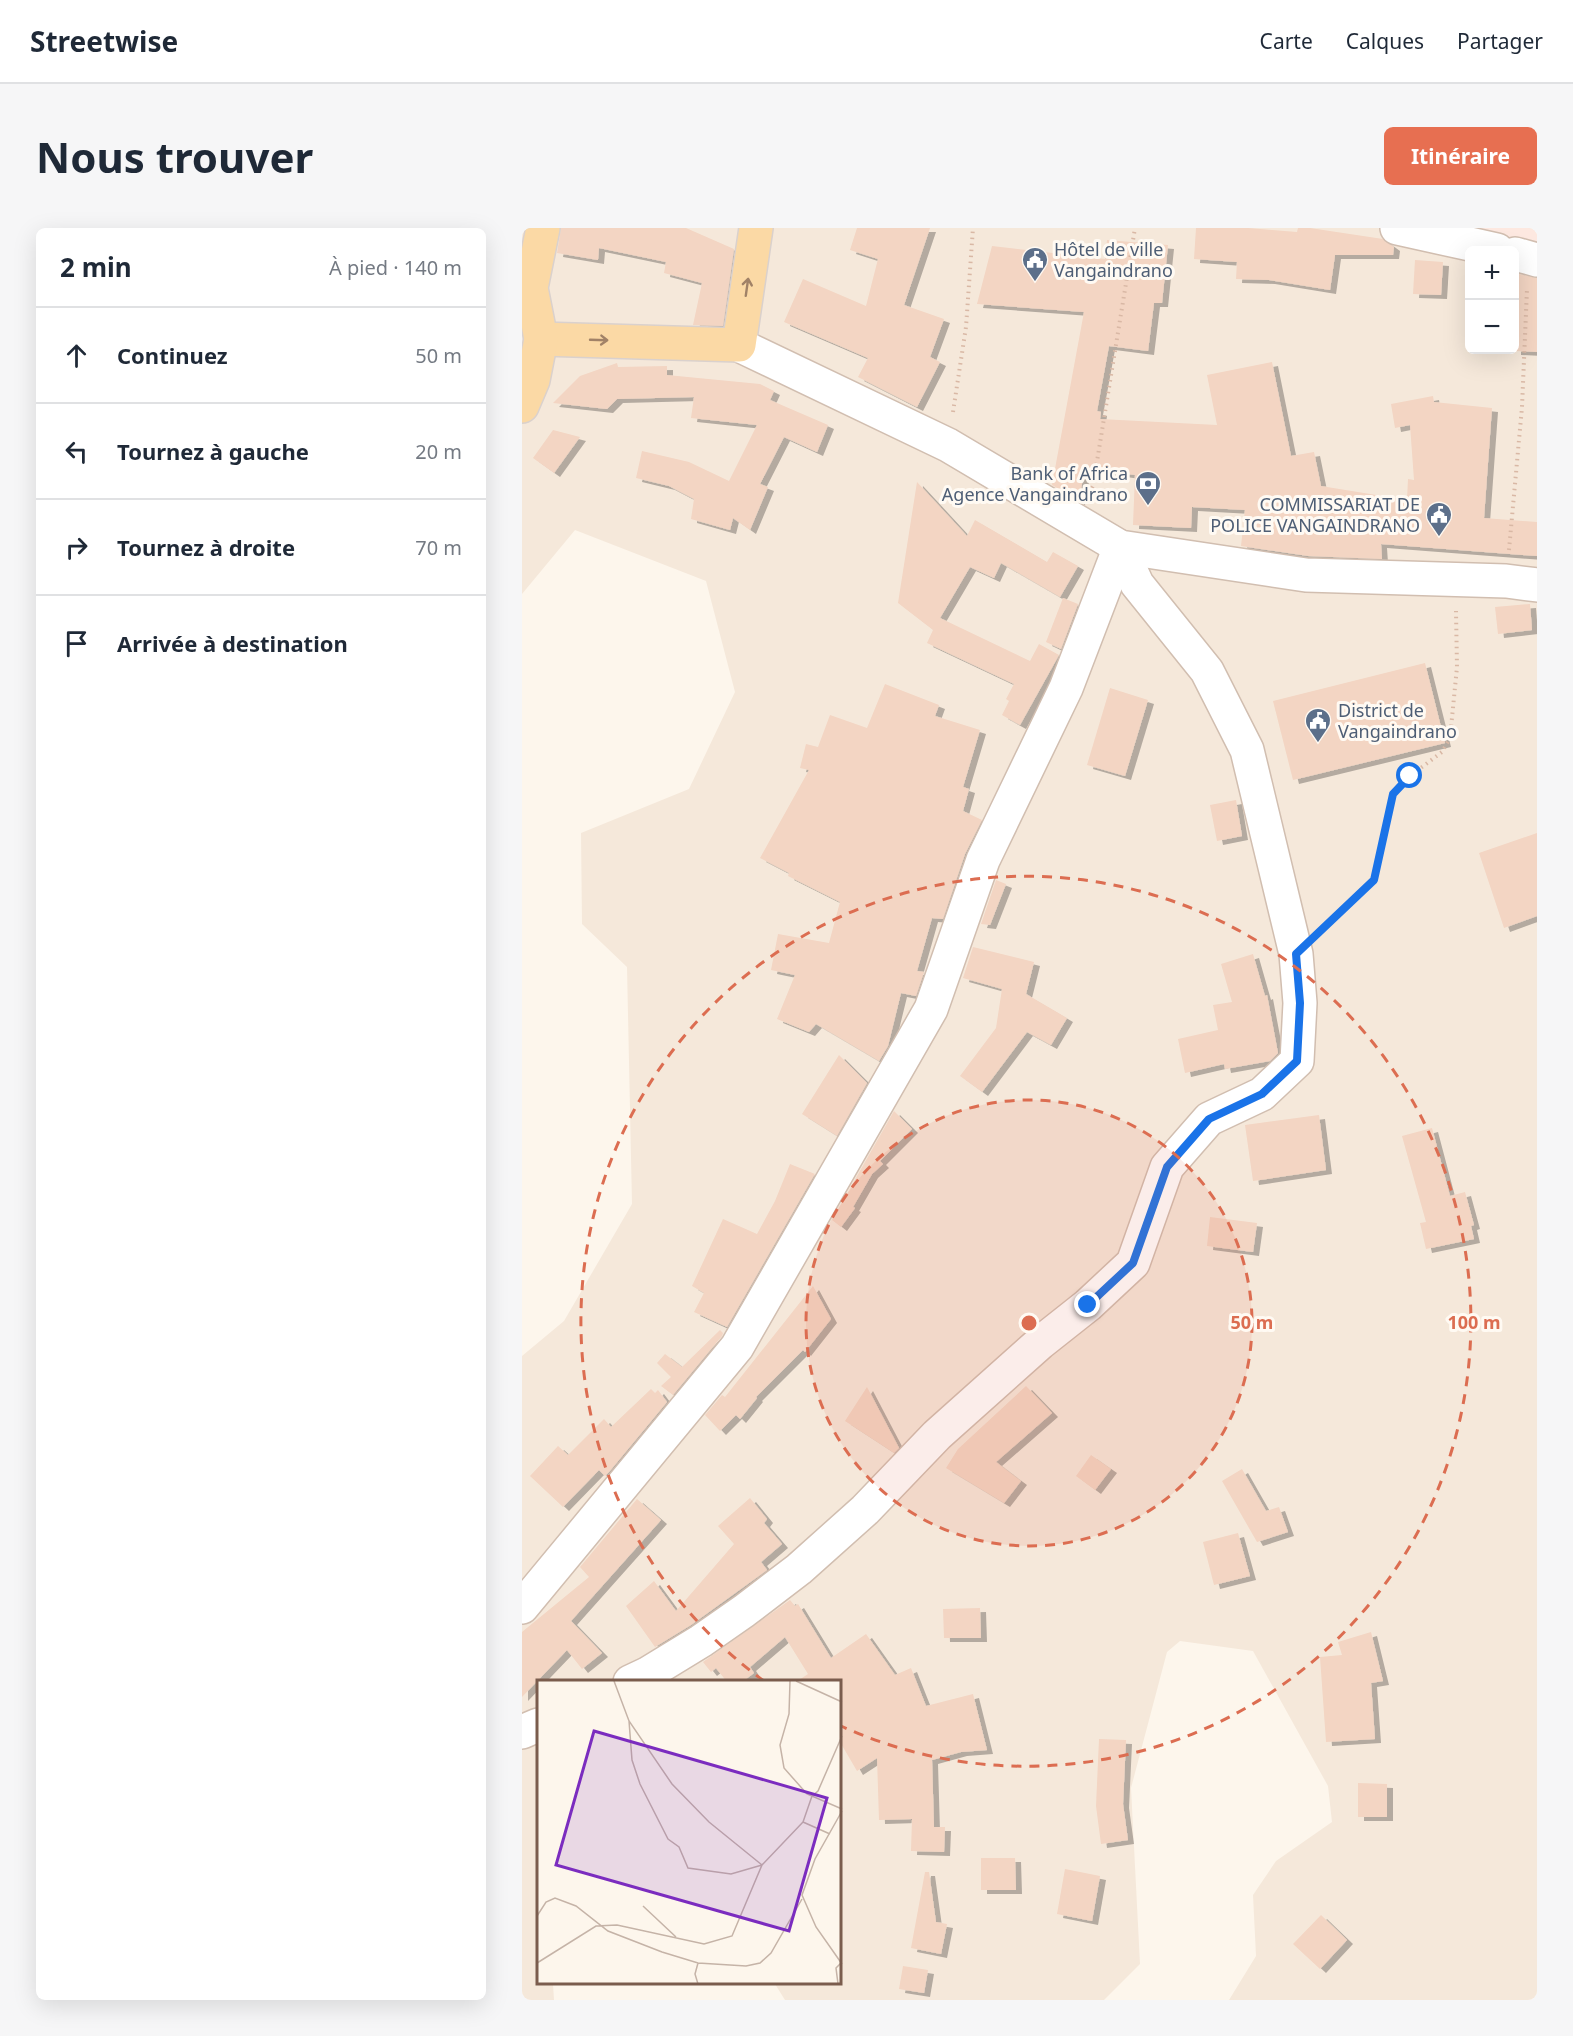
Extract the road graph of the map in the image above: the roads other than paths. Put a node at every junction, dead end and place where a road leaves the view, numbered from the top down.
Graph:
1 (543, 228) edge
2 (756, 228) edge
3 (1397, 228) edge
4 (1479, 246) edge
5 (531, 333) edge
6 (739, 345) junction
7 (522, 406) edge
8 (1120, 547) junction
9 (1522, 583) edge
10 (522, 1607) edge
11 (634, 1680) edge
12 (537, 1725) edge
13 (522, 1732) edge

1 - 5 main road
6 -> 2 main road
3 - 4 street
5 -> 6 main road
5 - 7 main road
6 - 8 street
8 - 9 street
8 - 10 street
8 - 11 street
12 - 13 street

